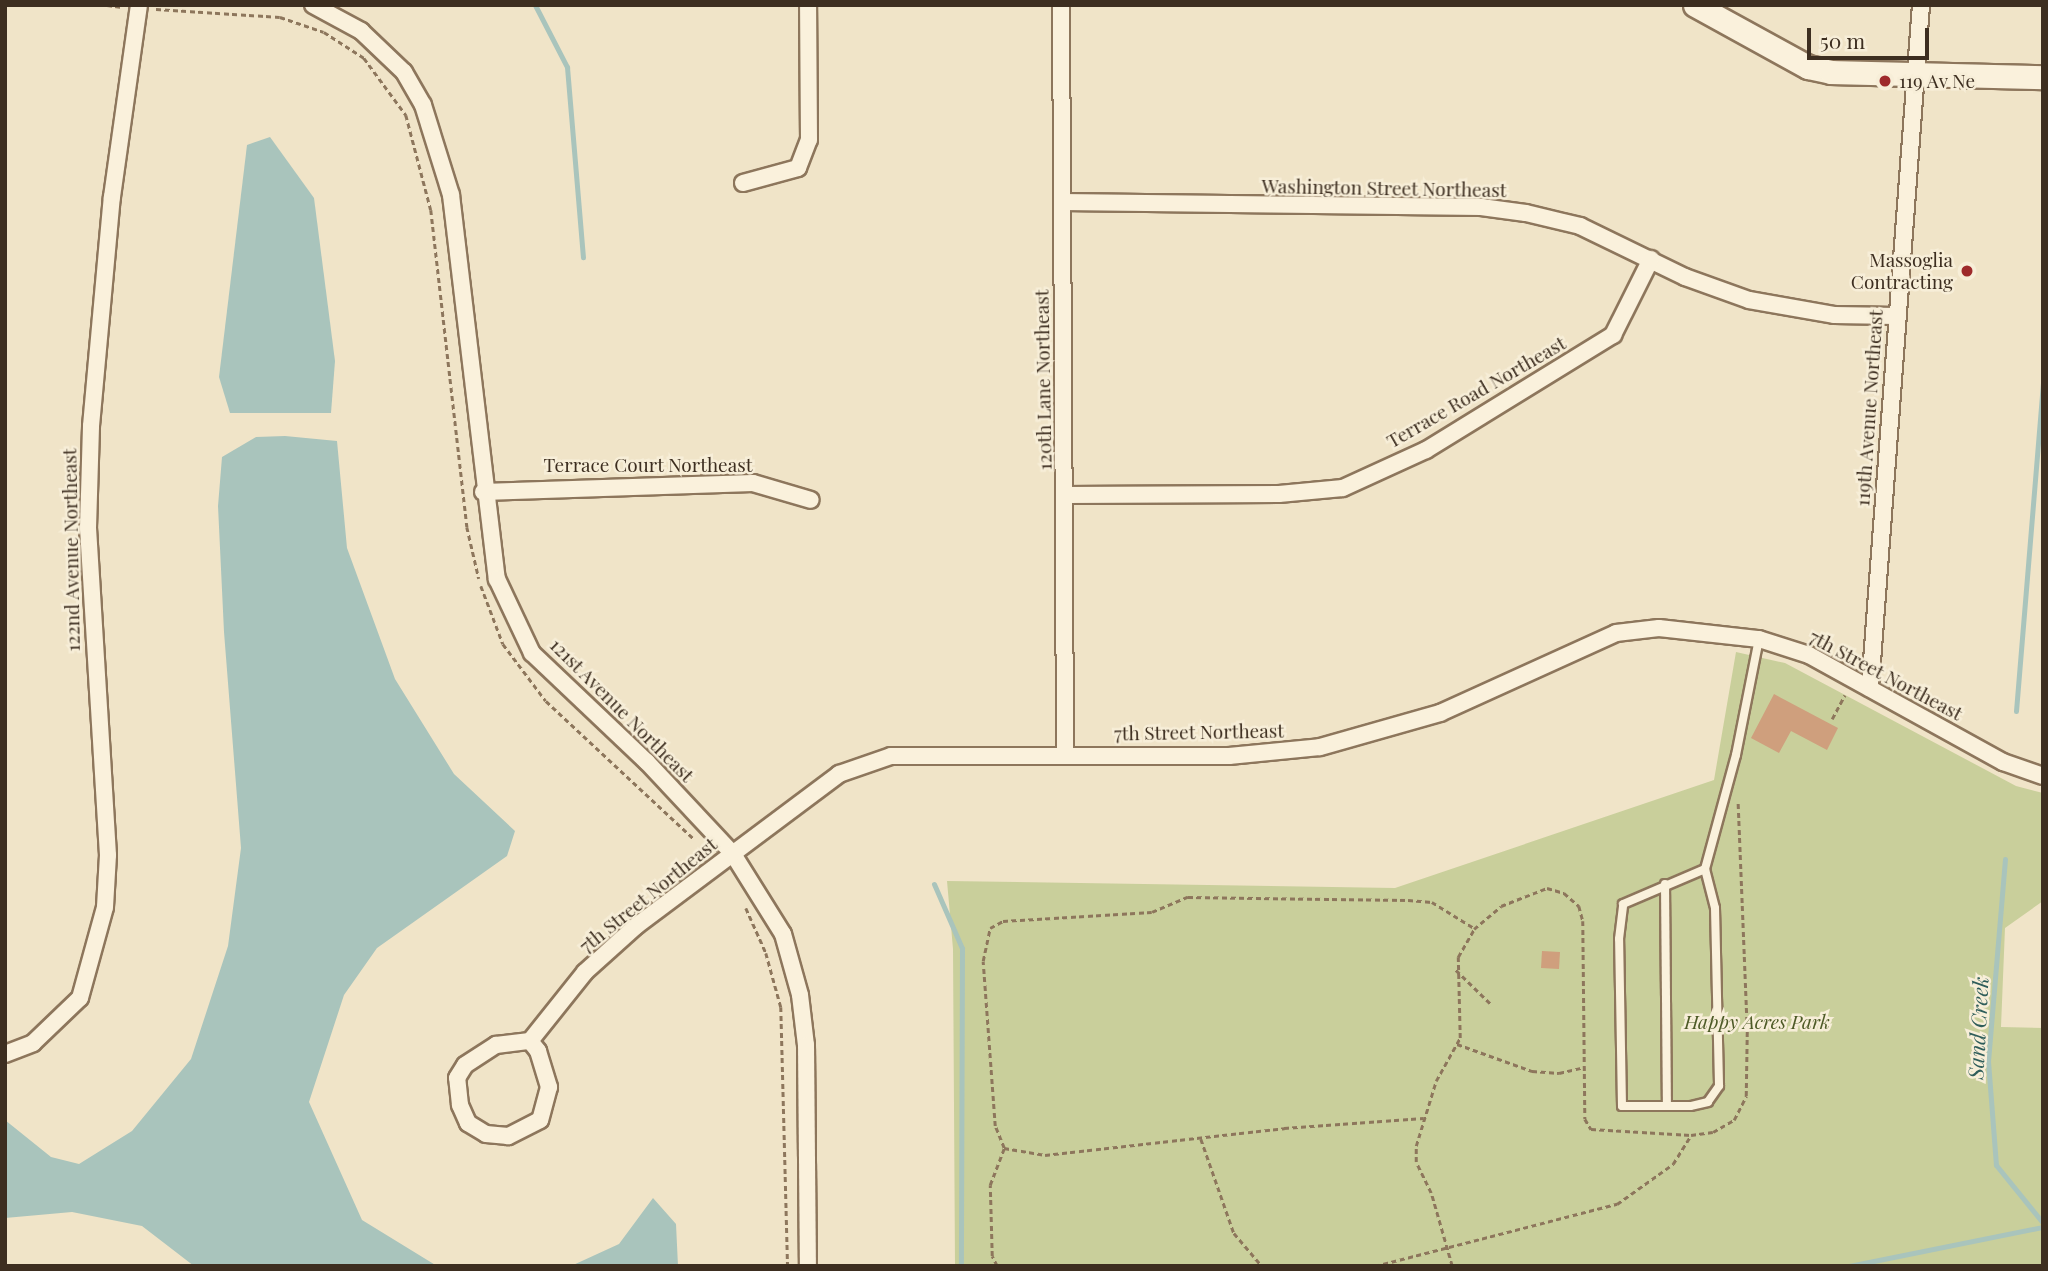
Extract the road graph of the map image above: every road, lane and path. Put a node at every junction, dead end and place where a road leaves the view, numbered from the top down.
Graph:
1 (107, 5) edge
2 (313, 5) edge
3 (808, 5) edge
4 (1061, 5) edge
5 (1695, 5) edge
6 (1921, 5) edge
7 (139, 7) edge
8 (1916, 75) junction
9 (2043, 77) edge
10 (743, 183) dead end
11 (1062, 202) junction
12 (1651, 259) junction
13 (1896, 316) junction
14 (483, 492) junction
15 (1066, 495) junction
16 (811, 500) dead end
17 (1759, 639) junction
18 (1853, 679) junction
19 (1870, 688) junction
20 (1832, 719) dead end
21 (1065, 755) junction
22 (2043, 776) edge
23 (733, 854) junction
24 (719, 864) junction
25 (1705, 869) junction
26 (1665, 884) junction
27 (742, 898) dead end
28 (1474, 929) junction
29 (1456, 970) junction
30 (1490, 1004) dead end
31 (530, 1041) junction
32 (1457, 1044) junction
33 (5, 1054) edge
34 (1584, 1068) junction
35 (1667, 1106) junction
36 (1424, 1118) junction
37 (1691, 1135) dead end
38 (1200, 1138) junction
39 (1004, 1148) junction
40 (1446, 1248) junction
41 (788, 1266) edge
42 (808, 1266) edge
43 (997, 1266) edge
44 (1262, 1266) edge
45 (1375, 1266) edge
46 (1452, 1266) edge

1 - 7 path
2 - 14 street, 121st Avenue Northeast
3 - 10 street
4 - 11 street, 120th Lane Northeast
5 - 8 street
6 - 8 street, 119th Avenue Northeast
7 - 24 path
7 - 33 street, 122nd Avenue Northeast
8 - 9 street
8 - 13 street, 119th Avenue Northeast
11 - 12 street, Washington Street Northeast
11 - 15 street, 120th Lane Northeast
12 - 13 street, Washington Street Northeast
12 - 15 street, Terrace Road Northeast
13 - 19 street, 119th Avenue Northeast
14 - 16 street, Terrace Court Northeast
14 - 23 street, 121st Avenue Northeast
15 - 21 street, 120th Lane Northeast
17 - 18 street, 7th Street Northeast
17 - 21 street, 7th Street Northeast
17 - 25 lane
18 - 19 street, 7th Street Northeast
18 - 20 path
19 - 22 street, 7th Street Northeast
21 - 23 street, 7th Street Northeast
23 - 24 street, 7th Street Northeast
23 - 42 street, 121st Avenue Northeast
24 - 31 street, 7th Street Northeast
25 - 26 lane
25 - 35 lane
26 - 35 lane
26 - 35 lane
27 - 41 path
28 - 29 path
28 - 34 path
28 - 39 path
29 - 30 path
29 - 32 path
31 - 31 street
32 - 34 path
32 - 36 path
34 - 37 path
36 - 38 path
36 - 40 path
38 - 39 path
38 - 44 path
39 - 43 path
40 - 45 path
40 - 46 path

